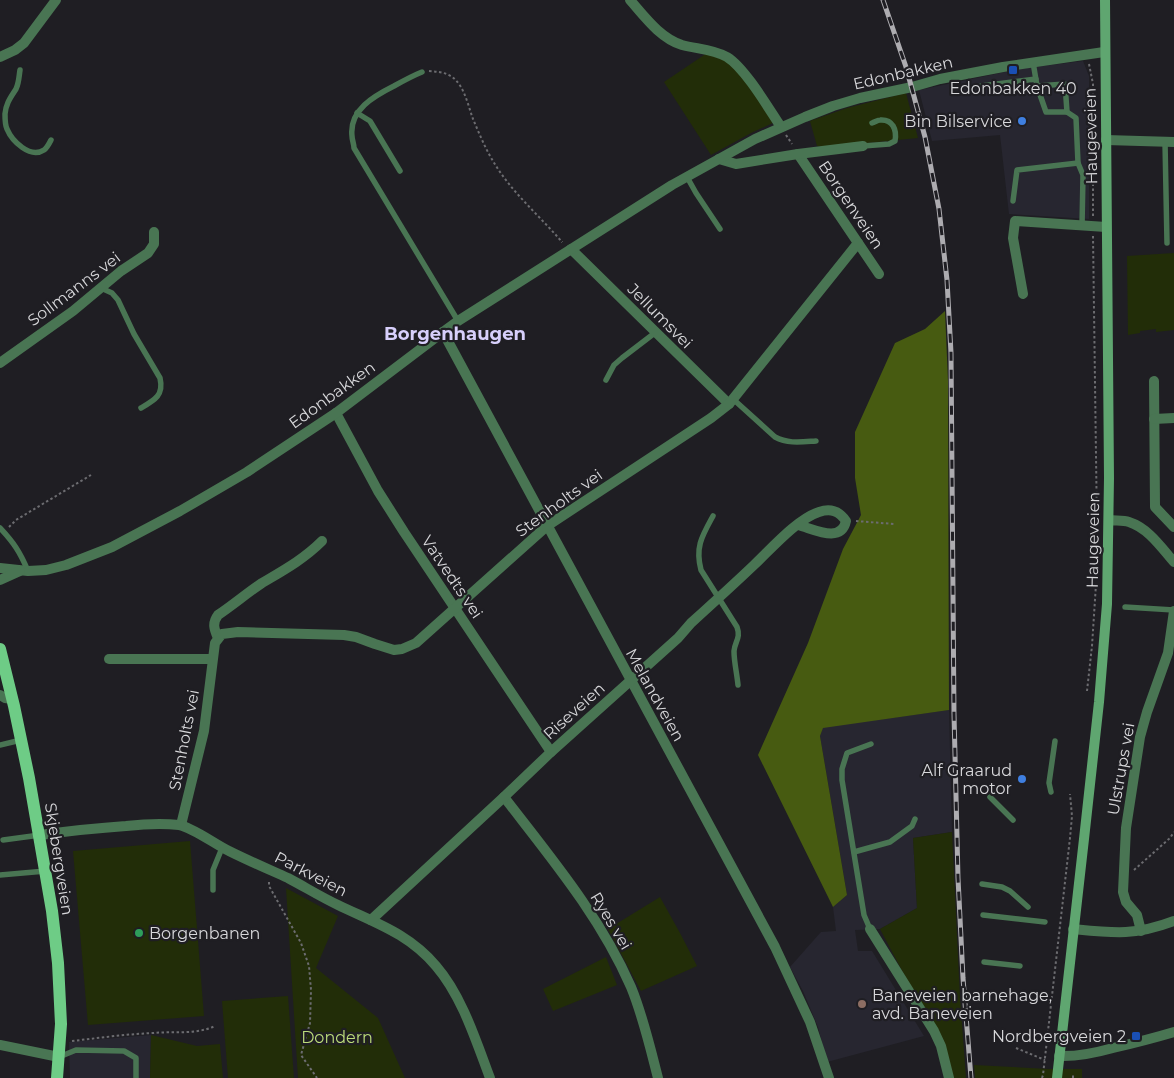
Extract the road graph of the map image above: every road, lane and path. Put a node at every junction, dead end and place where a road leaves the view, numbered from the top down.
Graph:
1 (56, 0) edge
2 (630, 0) edge
3 (1105, 0) edge
4 (1104, 52) junction
5 (1085, 55) junction
6 (0, 57) edge
7 (1034, 62) junction
8 (20, 70) dead end
9 (422, 72) joint
10 (1036, 79) junction
11 (981, 86) dead end
12 (1037, 86) junction
13 (1067, 112) junction
14 (357, 114) junction
15 (872, 123) dead end
16 (781, 127) junction
17 (50, 140) dead end
18 (1106, 140) junction
19 (1169, 142) edge
20 (863, 146) joint
21 (798, 154) junction
22 (719, 159) junction
23 (1078, 162) junction
24 (400, 171) dead end
25 (687, 177) junction
26 (1012, 201) dead end
27 (1087, 226) junction
28 (1106, 227) junction
29 (720, 229) dead end
30 (154, 232) dead end
31 (858, 243) junction
32 (1167, 244) dead end
33 (570, 249) junction
34 (879, 274) dead end
35 (101, 288) junction
36 (1023, 294) dead end
37 (458, 321) junction
38 (443, 332) junction
39 (656, 332) junction
40 (0, 363) edge
41 (606, 380) dead end
42 (1154, 381) dead end
43 (731, 401) junction
44 (142, 408) dead end
45 (336, 413) junction
46 (1174, 418) edge
47 (1154, 419) junction
48 (816, 441) dead end
49 (91, 475) dead end
50 (713, 516) dead end
51 (1109, 520) junction
52 (846, 521) junction
53 (894, 524) dead end
54 (798, 525) junction
55 (547, 526) junction
56 (1174, 526) edge
57 (1097, 529) dead end
58 (2, 530) edge
59 (322, 541) dead end
60 (1172, 554) edge
61 (0, 568) edge
62 (25, 571) junction
63 (0, 580) edge
64 (1096, 582) dead end
65 (719, 598) junction
66 (1125, 607) dead end
67 (454, 608) junction
68 (1174, 610) edge
69 (218, 638) junction
70 (0, 649) edge
71 (109, 659) dead end
72 (212, 659) junction
73 (630, 680) junction
74 (738, 685) dead end
75 (1087, 691) dead end
76 (6, 697) edge
77 (21, 740) junction
78 (1055, 742) dead end
79 (871, 744) dead end
80 (0, 745) edge
81 (551, 752) junction
82 (1051, 792) dead end
83 (1070, 794) dead end
84 (504, 797) junction
85 (990, 797) dead end
86 (915, 819) dead end
87 (1013, 820) dead end
88 (181, 825) junction
89 (1174, 832) edge
90 (40, 836) junction
91 (3, 840) dead end
92 (222, 848) junction
93 (854, 852) junction
94 (268, 870) junction
95 (46, 871) junction
96 (0, 875) edge
97 (1124, 880) junction
98 (982, 884) dead end
99 (213, 890) dead end
100 (1028, 907) dead end
101 (983, 915) dead end
102 (371, 920) junction
103 (1174, 921) edge
104 (1045, 922) dead end
105 (870, 929) joint
106 (1073, 929) junction
107 (1141, 931) junction
108 (984, 962) dead end
109 (1020, 966) dead end
110 (215, 1026) dead end
111 (1174, 1032) edge
112 (70, 1041) dead end
113 (0, 1045) edge
114 (1016, 1048) dead end
115 (1059, 1056) junction
116 (59, 1057) junction
117 (1045, 1060) junction
118 (1073, 1074) dead end
119 (315, 1075) junction
120 (57, 1078) edge
121 (136, 1078) edge
122 (311, 1078) edge
123 (317, 1078) edge
124 (490, 1078) edge
125 (658, 1078) edge
126 (828, 1078) edge
127 (949, 1078) edge
128 (1042, 1078) edge
129 (1057, 1078) edge
130 (1073, 1078) edge

1 - 6 street
2 - 16 street
3 - 4 main road, Haugeveien
4 - 5 street, Edonbakken
4 - 18 main road, Haugeveien
5 - 7 street, Edonbakken
5 - 27 path
7 - 10 lane
7 - 16 street, Edonbakken
8 - 17 lane
9 - 14 lane
9 - 33 path
10 - 11 lane
10 - 12 lane
12 - 13 lane
12 - 13 lane
13 - 23 lane
14 - 24 lane
14 - 37 lane
15 - 20 lane
16 - 21 path
16 - 22 street, Edonbakken
18 - 19 street
18 - 28 main road, Haugeveien
19 - 32 lane
20 - 21 street
21 - 22 street
21 - 31 street, Borgenveien
22 - 25 street, Edonbakken
23 - 26 lane
23 - 27 lane
25 - 29 lane
25 - 33 street, Edonbakken
27 - 28 street
27 - 36 street
27 - 57 path
28 - 51 main road, Haugeveien
30 - 35 street, Sollmanns vei
31 - 34 street, Borgenveien
31 - 43 street, Stenholts vei
33 - 37 street, Edonbakken
33 - 39 street, Jellumsvei
35 - 40 street, Sollmanns vei
35 - 44 lane
37 - 38 street, Edonbakken
38 - 45 street, Edonbakken
38 - 55 street, Melandveien
39 - 41 lane
39 - 43 street, Jellumsvei
42 - 47 street
43 - 48 lane
43 - 55 street, Stenholts vei
45 - 62 street, Edonbakken
45 - 67 street, Vatvedts vei
46 - 47 street
47 - 56 street
49 - 58 path
50 - 65 lane
51 - 60 street
51 - 106 main road, Haugeveien
52 - 53 path
52 - 54 street, Riseveien
52 - 54 street
54 - 65 street, Riseveien
55 - 67 street, Stenholts vei
55 - 73 street, Melandveien
58 - 62 lane
59 - 69 street, Stenholts vei
61 - 62 street, Edonbakken
62 - 63 street, Edonbakken
64 - 75 path
65 - 73 street, Riseveien
65 - 74 lane
66 - 68 lane
67 - 69 street, Stenholts vei
67 - 81 street, Vatvedts vei
68 - 97 street, Ulstrups vei
69 - 72 street, Stenholts vei
70 - 76 main road, Skjebergveien
71 - 72 street
72 - 88 street, Stenholts vei
73 - 81 street, Riseveien
73 - 126 street, Melandveien
76 - 77 main road, Skjebergveien
77 - 80 lane
77 - 90 main road, Skjebergveien
78 - 82 lane
79 - 93 lane
81 - 84 street, Riseveien
83 - 117 path
84 - 102 street, Riseveien
84 - 125 street, Ryes vei
85 - 87 lane
86 - 93 lane
88 - 90 street, Parkveien
88 - 92 street, Parkveien
89 - 97 path
90 - 91 lane
90 - 95 main road, Skjebergveien
92 - 94 street, Parkveien
92 - 99 lane
93 - 105 lane
94 - 102 street, Parkveien
94 - 119 path
95 - 96 lane
95 - 116 main road, Skjebergveien
97 - 107 street, Ulstrups vei
98 - 100 lane
101 - 104 lane
102 - 124 street, Parkveien
103 - 107 street
105 - 127 street
106 - 107 street
106 - 115 main road, Haugeveien
108 - 109 lane
110 - 112 path
111 - 115 street
113 - 116 street
114 - 117 path
115 - 129 main road, Haugeveien
116 - 120 main road, Skjebergveien
116 - 121 lane
117 - 128 path
118 - 130 path
119 - 122 path
119 - 123 path

